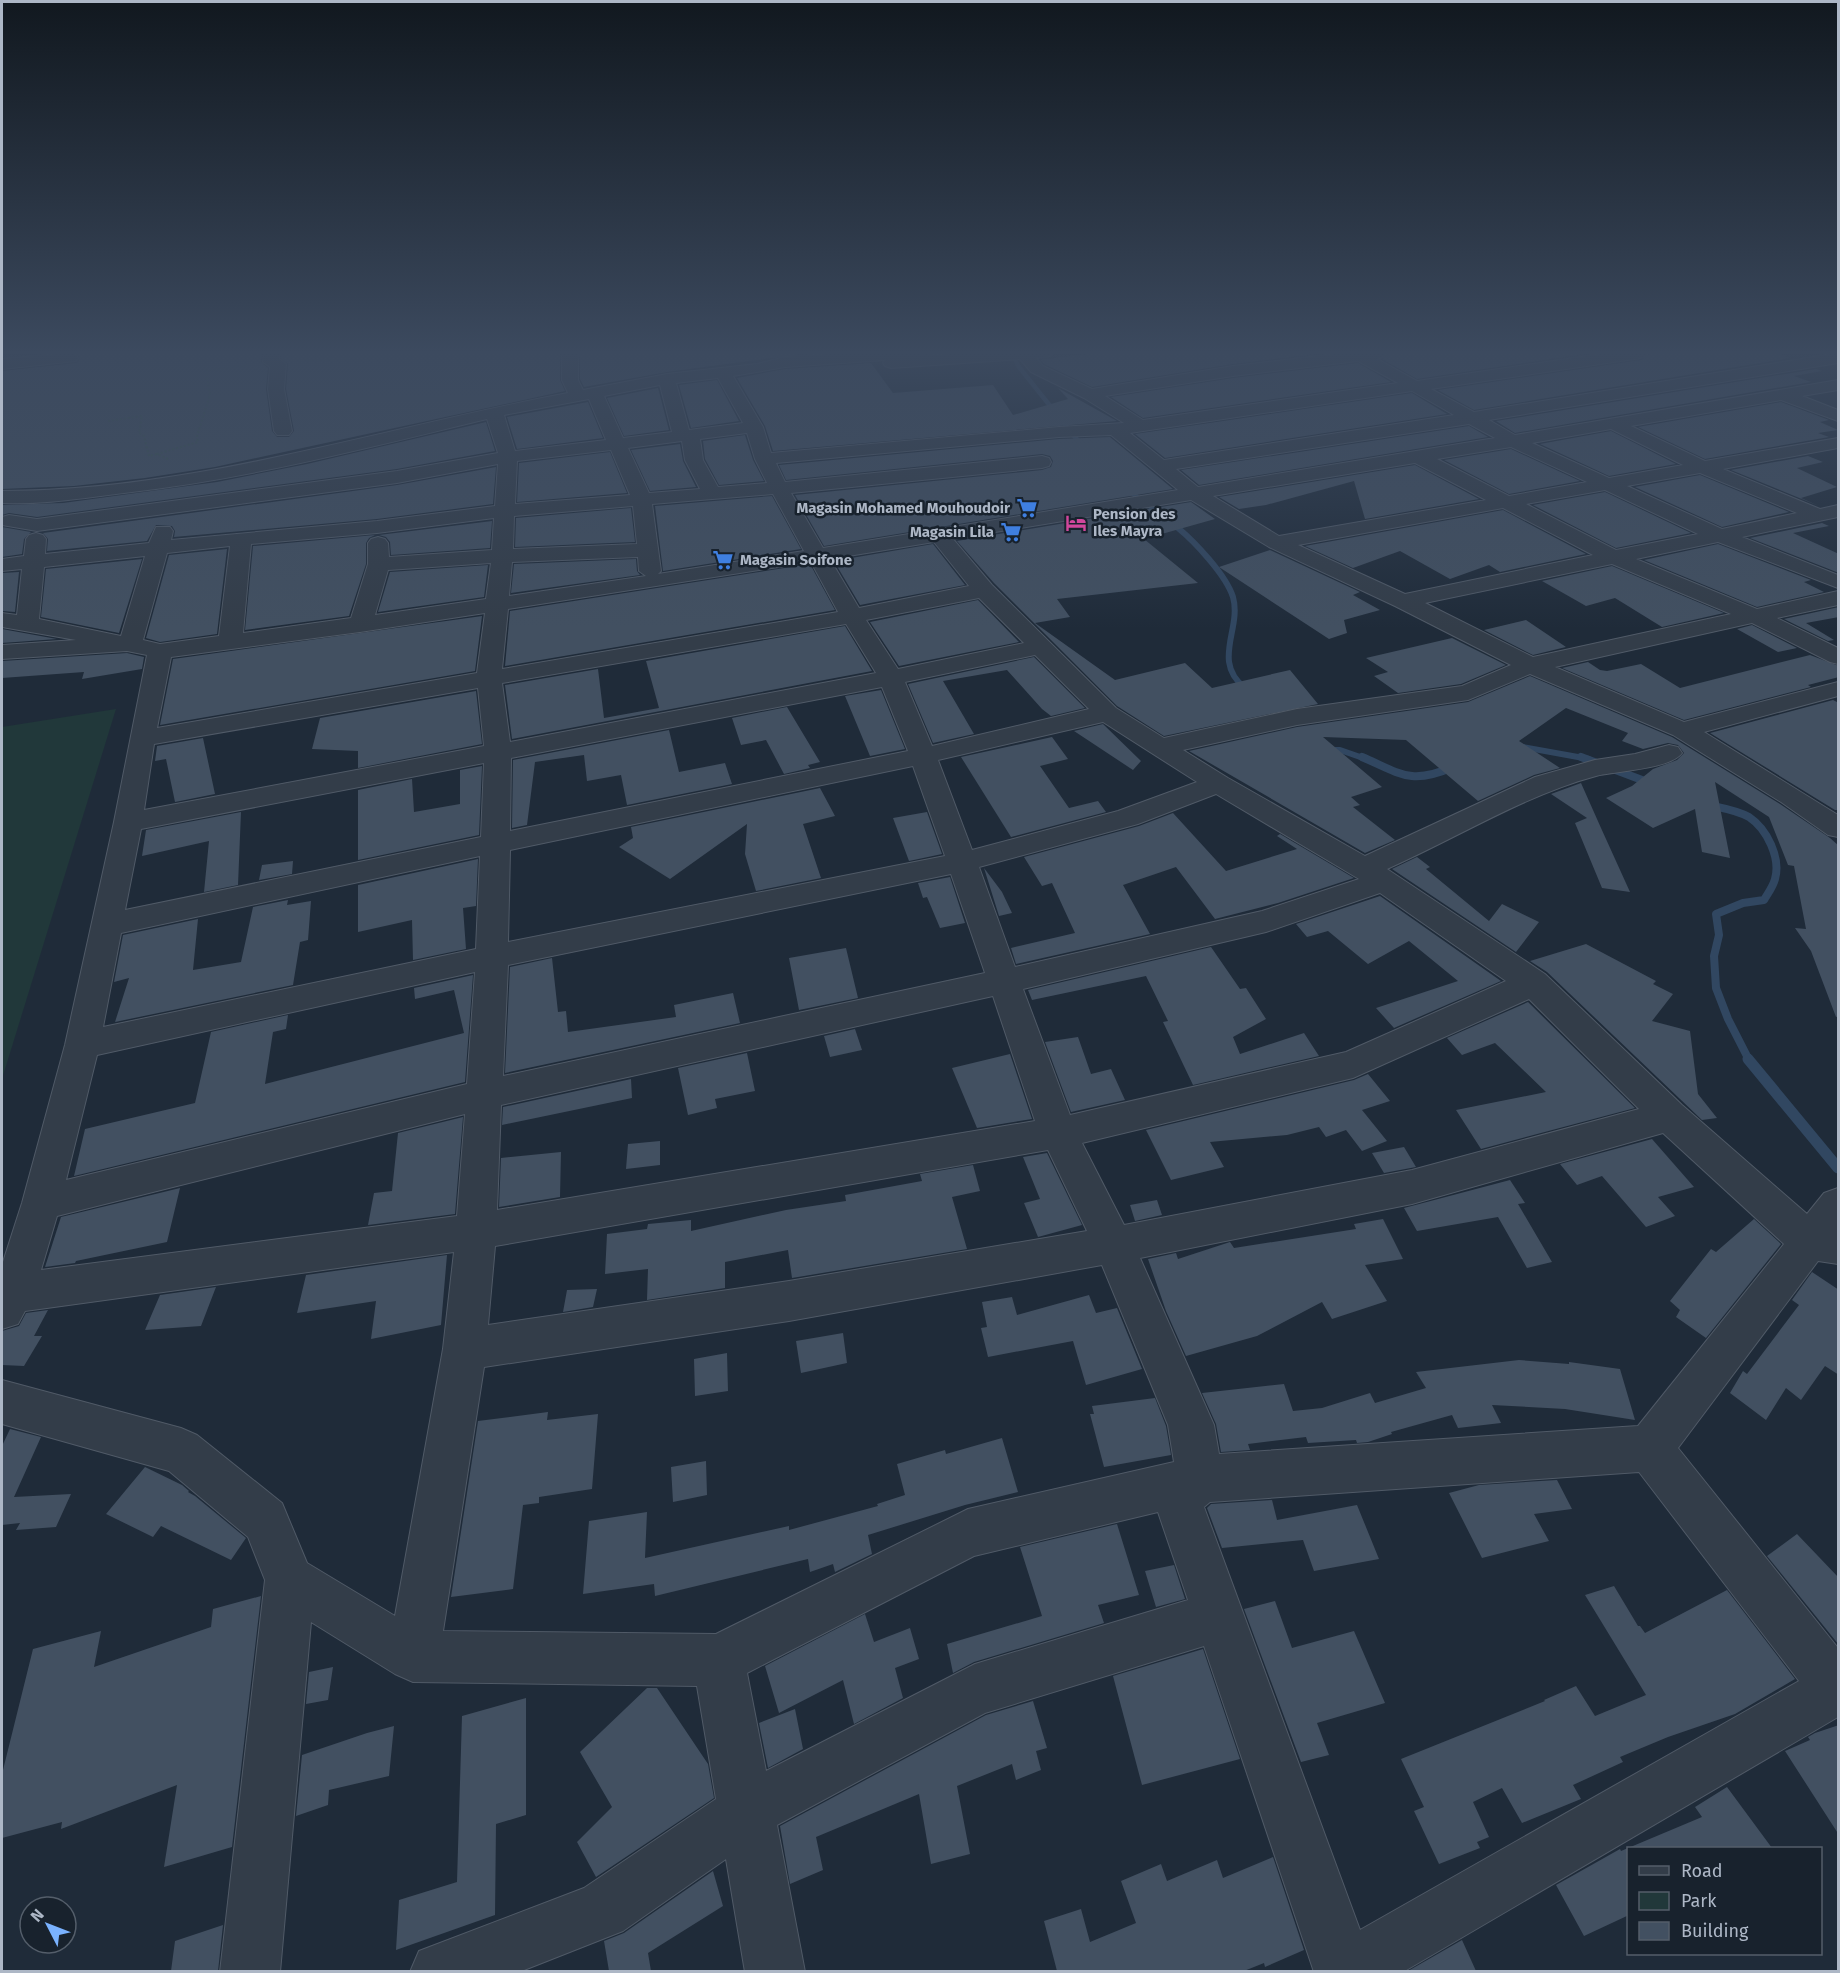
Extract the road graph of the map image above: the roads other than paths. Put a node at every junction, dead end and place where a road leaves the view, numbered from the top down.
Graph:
1 (358, 445) edge
2 (504, 445) edge
3 (607, 445) edge
4 (617, 445) edge
5 (689, 445) edge
6 (719, 445) edge
7 (762, 445) edge
8 (911, 445) edge
9 (1134, 445) edge
10 (1296, 445) edge
11 (1344, 445) edge
12 (1483, 445) edge
13 (1522, 445) edge
14 (1657, 445) edge
15 (1827, 445) edge
16 (508, 457) junction
17 (1418, 457) junction
18 (765, 458) junction
19 (1042, 462) dead end
20 (1372, 464) junction
21 (1160, 466) junction
22 (1702, 467) junction
23 (174, 481) junction
24 (1607, 484) junction
25 (712, 493) junction
26 (1195, 494) junction
27 (2, 497) edge
28 (38, 498) junction
29 (642, 499) junction
30 (1506, 503) junction
31 (167, 508) junction
32 (505, 512) junction
33 (1828, 513) edge
34 (5, 523) edge
35 (1839, 524) edge
36 (37, 525) junction
37 (377, 527) junction
38 (939, 535) junction
39 (1718, 535) junction
40 (241, 539) junction
41 (1276, 543) junction
42 (159, 549) junction
43 (646, 550) junction
44 (817, 555) junction
45 (502, 556) junction
46 (1613, 557) junction
47 (34, 561) junction
48 (379, 564) junction
49 (2, 566) edge
50 (652, 582) junction
51 (1839, 582) edge
52 (984, 590) junction
53 (1839, 598) edge
54 (1403, 601) junction
55 (496, 602) junction
56 (852, 616) junction
57 (1755, 616) junction
58 (2, 620) edge
59 (27, 623) junction
60 (360, 625) junction
61 (230, 642) junction
62 (1039, 647) junction
63 (145, 648) junction
64 (2, 652) edge
65 (1839, 657) edge
66 (1530, 665) junction
67 (489, 678) junction
68 (891, 678) junction
69 (1839, 689) edge
70 (1107, 713) junction
71 (142, 738) junction
72 (1675, 741) junction
73 (1159, 747) junction
74 (498, 751) junction
75 (923, 756) junction
76 (1218, 784) junction
77 (128, 822) junction
78 (1839, 828) edge
79 (496, 843) junction
80 (962, 862) junction
81 (1372, 875) junction
82 (105, 925) junction
83 (492, 957) junction
84 (1005, 981) junction
85 (1533, 983) junction
86 (82, 1045) junction
87 (485, 1094) junction
88 (1669, 1116) junction
89 (1058, 1133) junction
90 (41, 1203) junction
91 (1839, 1205) edge
92 (476, 1231) junction
93 (1824, 1244) edge
94 (1114, 1245) junction
95 (7, 1302) edge
96 (465, 1349) junction
97 (2, 1402) edge
98 (1649, 1448) junction
99 (1200, 1479) junction
100 (290, 1580) junction
101 (1217, 1617) junction
102 (412, 1656) junction
103 (719, 1660) junction
104 (1838, 1689) edge
105 (747, 1811) junction
106 (250, 1971) edge
107 (440, 1971) edge
108 (775, 1971) edge
109 (1345, 1971) edge

1 - 23 street
2 - 16 street
3 - 16 street
4 - 29 street
5 - 25 street
6 - 18 street
7 - 18 street
8 - 18 street
9 - 21 street
10 - 21 street
11 - 20 street
12 - 17 street
13 - 24 street
14 - 22 street
15 - 22 street
16 - 31 street
16 - 32 street
17 - 20 street
17 - 30 street
18 - 19 street
18 - 25 street
18 - 44 street
20 - 26 street
21 - 26 street
22 - 24 street
22 - 33 street
23 - 28 street
23 - 31 street
24 - 30 street
24 - 39 street
25 - 29 street
26 - 38 street
26 - 41 street
27 - 28 street
28 - 34 street
29 - 32 street
29 - 43 street
30 - 41 street
30 - 46 street
31 - 36 street
31 - 42 street
32 - 37 street
32 - 45 street
33 - 35 street
33 - 39 street
34 - 36 street
36 - 47 street
37 - 40 street
37 - 48 street
38 - 44 street
38 - 52 street
39 - 46 street
39 - 51 street
40 - 42 street
40 - 61 street
41 - 54 street
42 - 47 street
42 - 63 street
43 - 45 street
43 - 50 street
44 - 50 street
44 - 56 street
45 - 48 street
45 - 55 street
46 - 54 street
46 - 57 street
47 - 49 street
47 - 59 street
48 - 60 street
50 - 55 street
52 - 56 street
52 - 62 street
53 - 57 street
54 - 66 street
55 - 60 street
55 - 67 street
56 - 67 street
56 - 68 street
57 - 65 street
57 - 66 street
58 - 59 street
59 - 63 street
60 - 61 street
61 - 63 street
62 - 68 street
62 - 70 street
63 - 64 street
63 - 71 street
66 - 72 street
66 - 73 street
67 - 71 street
67 - 74 street
68 - 74 street
68 - 75 street
69 - 72 street
70 - 73 street
70 - 75 street
71 - 77 street
72 - 78 street
72 - 81 street
73 - 76 street
74 - 77 street
74 - 79 street
75 - 79 street
75 - 80 street
76 - 80 street
76 - 81 street
77 - 82 street
79 - 82 street
79 - 83 street
80 - 83 street
80 - 84 street
81 - 84 street
81 - 85 street
82 - 86 street
83 - 86 street
83 - 87 street
84 - 87 street
84 - 89 street
85 - 88 street
85 - 89 street
86 - 90 street
87 - 90 street
87 - 92 street
88 - 93 street
88 - 94 street
89 - 92 street
89 - 94 street
90 - 95 street
91 - 93 street
92 - 95 street
92 - 96 street
93 - 98 street
94 - 96 street
94 - 99 street
96 - 102 street
97 - 100 street
98 - 99 street
98 - 104 street
99 - 101 street
99 - 103 street
100 - 102 street
100 - 106 street
101 - 105 street
101 - 109 street
102 - 103 street
103 - 105 street
104 - 109 street
105 - 107 street
105 - 108 street

